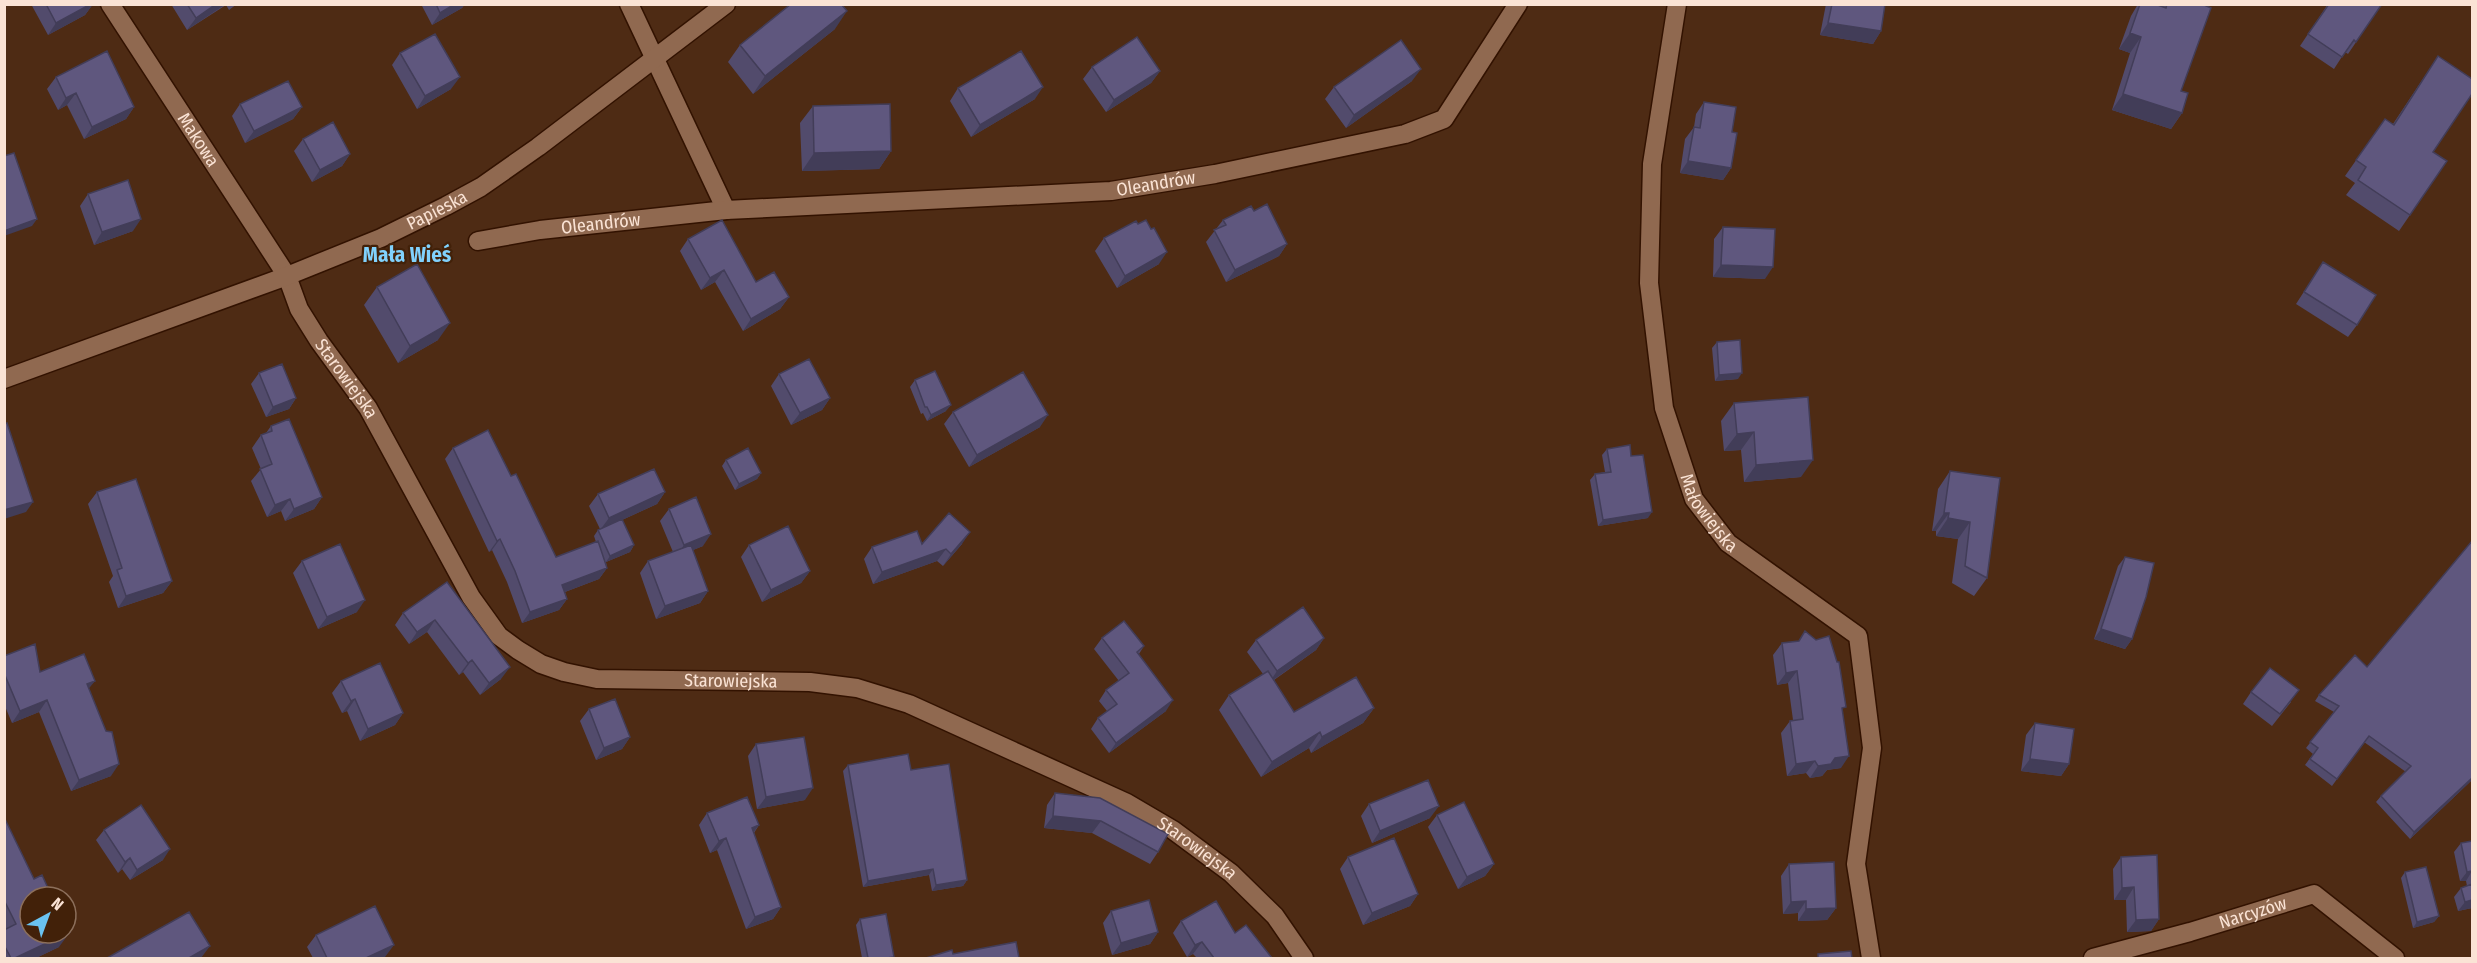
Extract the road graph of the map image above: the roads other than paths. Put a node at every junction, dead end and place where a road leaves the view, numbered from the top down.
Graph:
1 (110, 4) edge
2 (629, 4) edge
3 (726, 4) edge
4 (1518, 4) edge
5 (1677, 4) edge
6 (655, 60) junction
7 (726, 210) junction
8 (478, 242) dead end
9 (287, 276) junction
10 (4, 379) edge
11 (1304, 958) edge
12 (1871, 958) edge
13 (2093, 958) edge
14 (2395, 958) edge

1 - 9 street, Makowa
2 - 6 street
3 - 6 street, Papieska
4 - 7 street, Oleandrów
5 - 12 street, Małowiejska
6 - 7 street
6 - 9 street, Papieska
7 - 8 street, Oleandrów
9 - 10 street, Papieska
9 - 11 street, Starowiejska
13 - 14 street, Narcyzów

